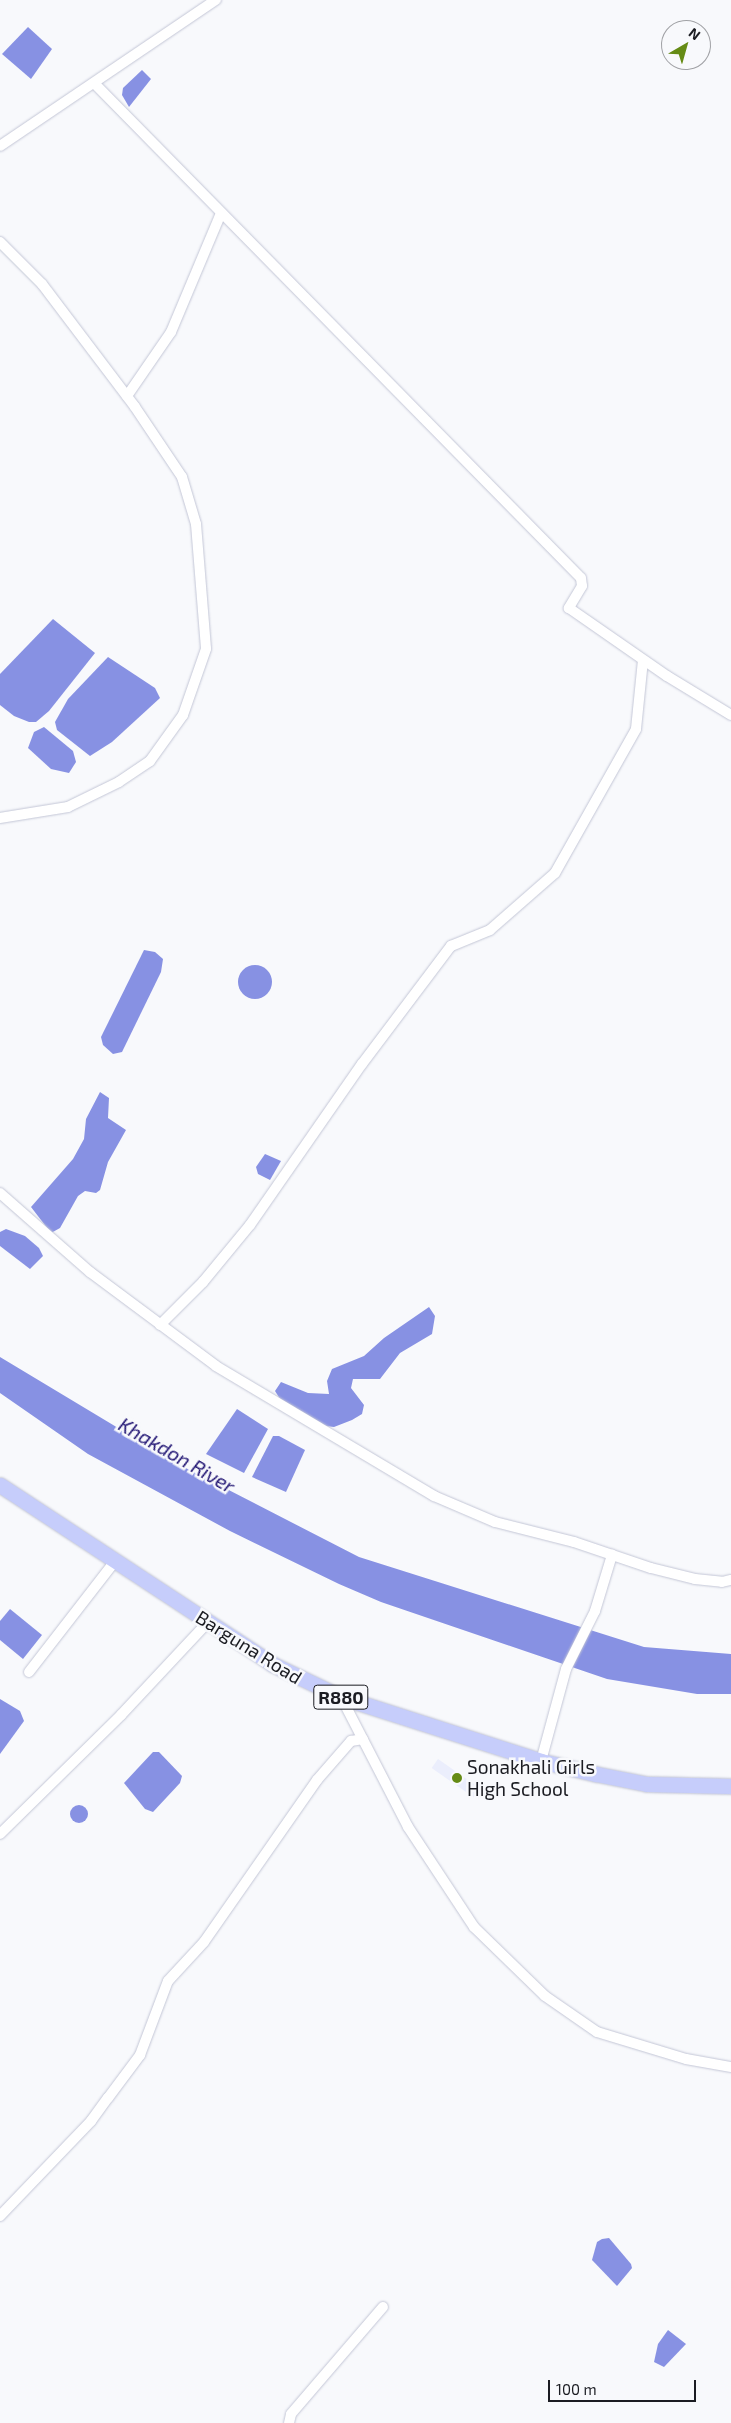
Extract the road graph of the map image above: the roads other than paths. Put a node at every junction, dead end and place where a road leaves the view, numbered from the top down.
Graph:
1 (216, 0) edge
2 (94, 83) junction
3 (0, 146) edge
4 (220, 213) junction
5 (0, 242) edge
6 (127, 396) junction
7 (643, 660) junction
8 (731, 714) edge
9 (0, 818) edge
10 (0, 1194) edge
11 (160, 1324) junction
12 (0, 1485) edge
13 (612, 1555) junction
14 (115, 1561) junction
15 (731, 1580) edge
16 (208, 1622) junction
17 (29, 1672) dead end
18 (340, 1697) junction
19 (362, 1739) junction
20 (541, 1761) junction
21 (731, 1786) edge
22 (0, 1834) edge
23 (731, 2067) edge
24 (0, 2216) edge
25 (383, 2307) dead end
26 (289, 2423) edge

1 - 2 street
2 - 3 street
2 - 4 street
4 - 6 street
4 - 7 street
5 - 6 street
6 - 9 street
7 - 8 street
7 - 11 street
10 - 11 street
11 - 13 street
12 - 14 main road, Barguna Road / R880
13 - 15 street
13 - 20 street
14 - 16 main road, Barguna Road / R880
14 - 17 street
16 - 18 main road, Barguna Road / R880
16 - 22 street
18 - 19 street
18 - 20 main road, Barguna Road / R880
19 - 23 street
19 - 24 street
20 - 21 main road, Barguna Road / R880
25 - 26 street

